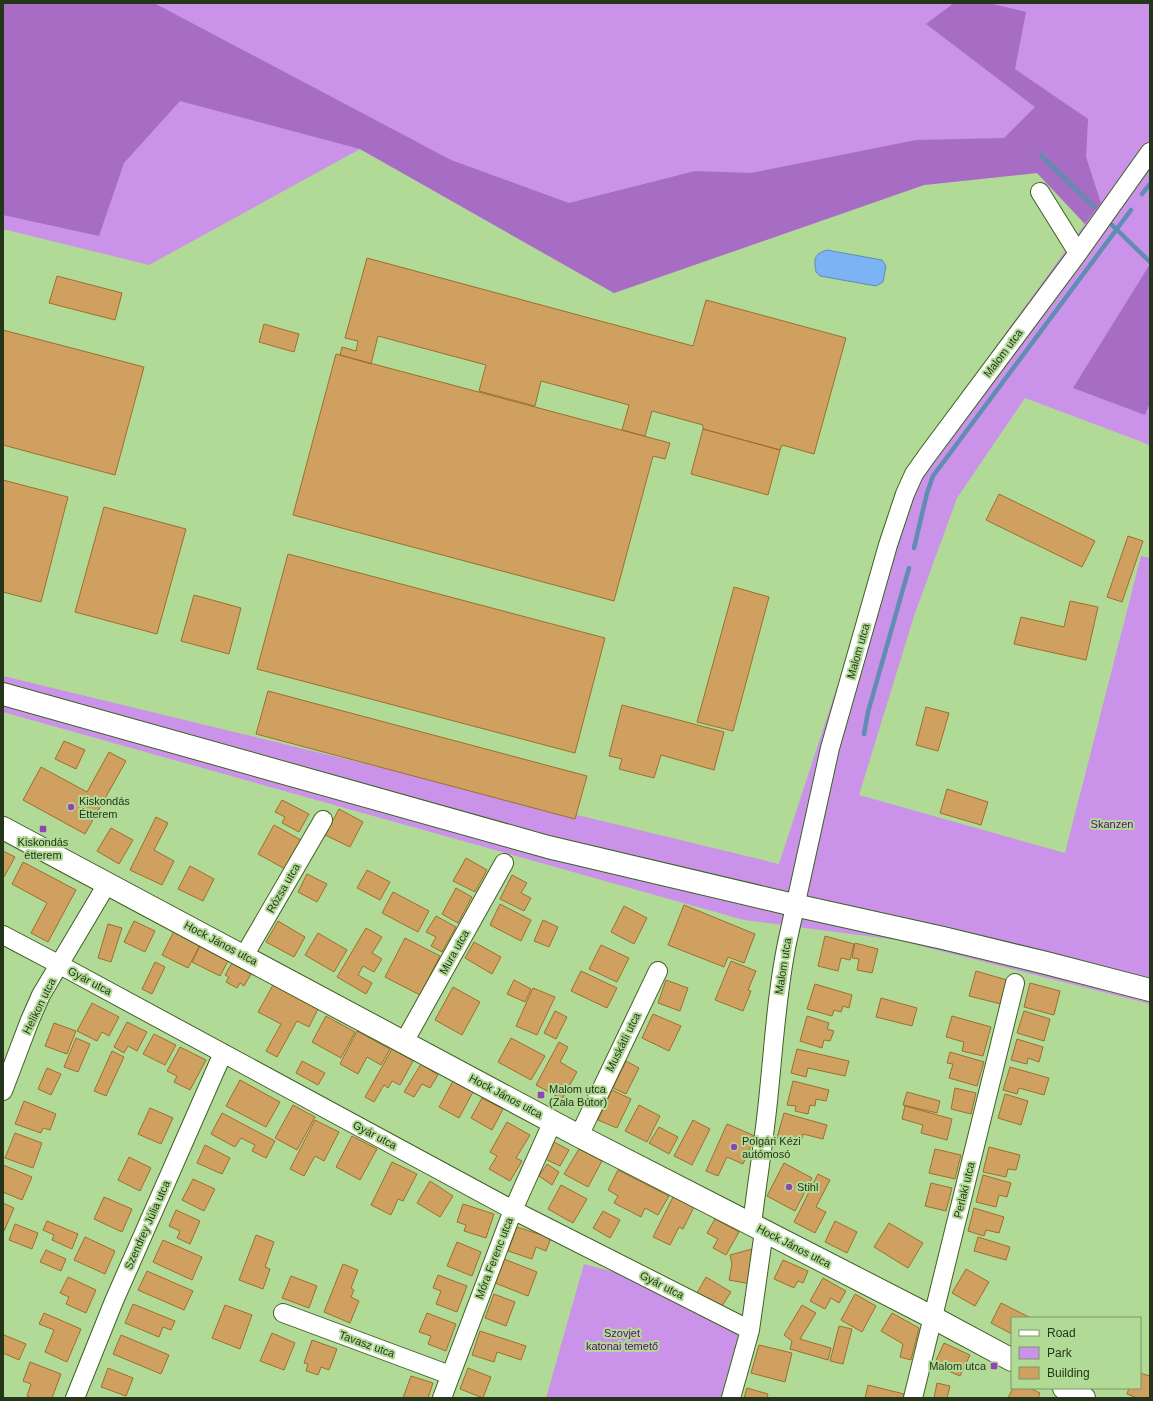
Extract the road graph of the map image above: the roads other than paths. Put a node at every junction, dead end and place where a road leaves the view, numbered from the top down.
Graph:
1 (1150, 152) edge
2 (1040, 192) dead end
3 (1078, 253) junction
4 (3, 694) edge
5 (323, 820) dead end
6 (3, 828) edge
7 (504, 863) dead end
8 (107, 884) junction
9 (794, 905) junction
10 (3, 935) edge
11 (244, 956) junction
12 (60, 965) junction
13 (658, 970) dead end
14 (1015, 983) dead end
15 (1150, 990) edge
16 (404, 1042) junction
17 (223, 1053) junction
18 (3, 1091) edge
19 (553, 1121) junction
20 (579, 1136) junction
21 (513, 1210) junction
22 (758, 1228) junction
23 (283, 1313) dead end
24 (932, 1317) junction
25 (750, 1330) junction
26 (1011, 1359) edge
27 (450, 1375) junction
28 (1066, 1389) edge
29 (75, 1398) edge
30 (442, 1398) edge
31 (731, 1398) edge
32 (913, 1398) edge
33 (1084, 1398) edge

1 - 3 street, Malom utca
2 - 3 street
3 - 9 street, Malom utca
4 - 9 street
5 - 11 street, Rózsa utca
6 - 8 street, Hock János utca
7 - 16 street, Mura utca
8 - 11 street, Hock János utca
8 - 12 street, Helikon utca
9 - 15 street
9 - 22 street, Malom utca
10 - 12 street, Gyár utca
11 - 16 street, Hock János utca
12 - 17 street, Gyár utca
12 - 18 street, Helikon utca
13 - 20 street, Muskátli utca
14 - 24 street, Perlaki utca
16 - 19 street, Hock János utca
17 - 21 street, Gyár utca
17 - 29 street, Szendrey Júlia utca
19 - 20 street, Hock János utca
19 - 21 street, Móra Ferenc utca
20 - 22 street, Hock János utca
21 - 25 street, Gyár utca
21 - 27 street, Móra Ferenc utca
22 - 24 street, Hock János utca
22 - 25 street, Malom utca
23 - 27 street, Tavasz utca
24 - 26 street, Hock János utca
24 - 32 street, Perlaki utca
25 - 31 street, Malom utca
27 - 30 street, Móra Ferenc utca
28 - 33 street

